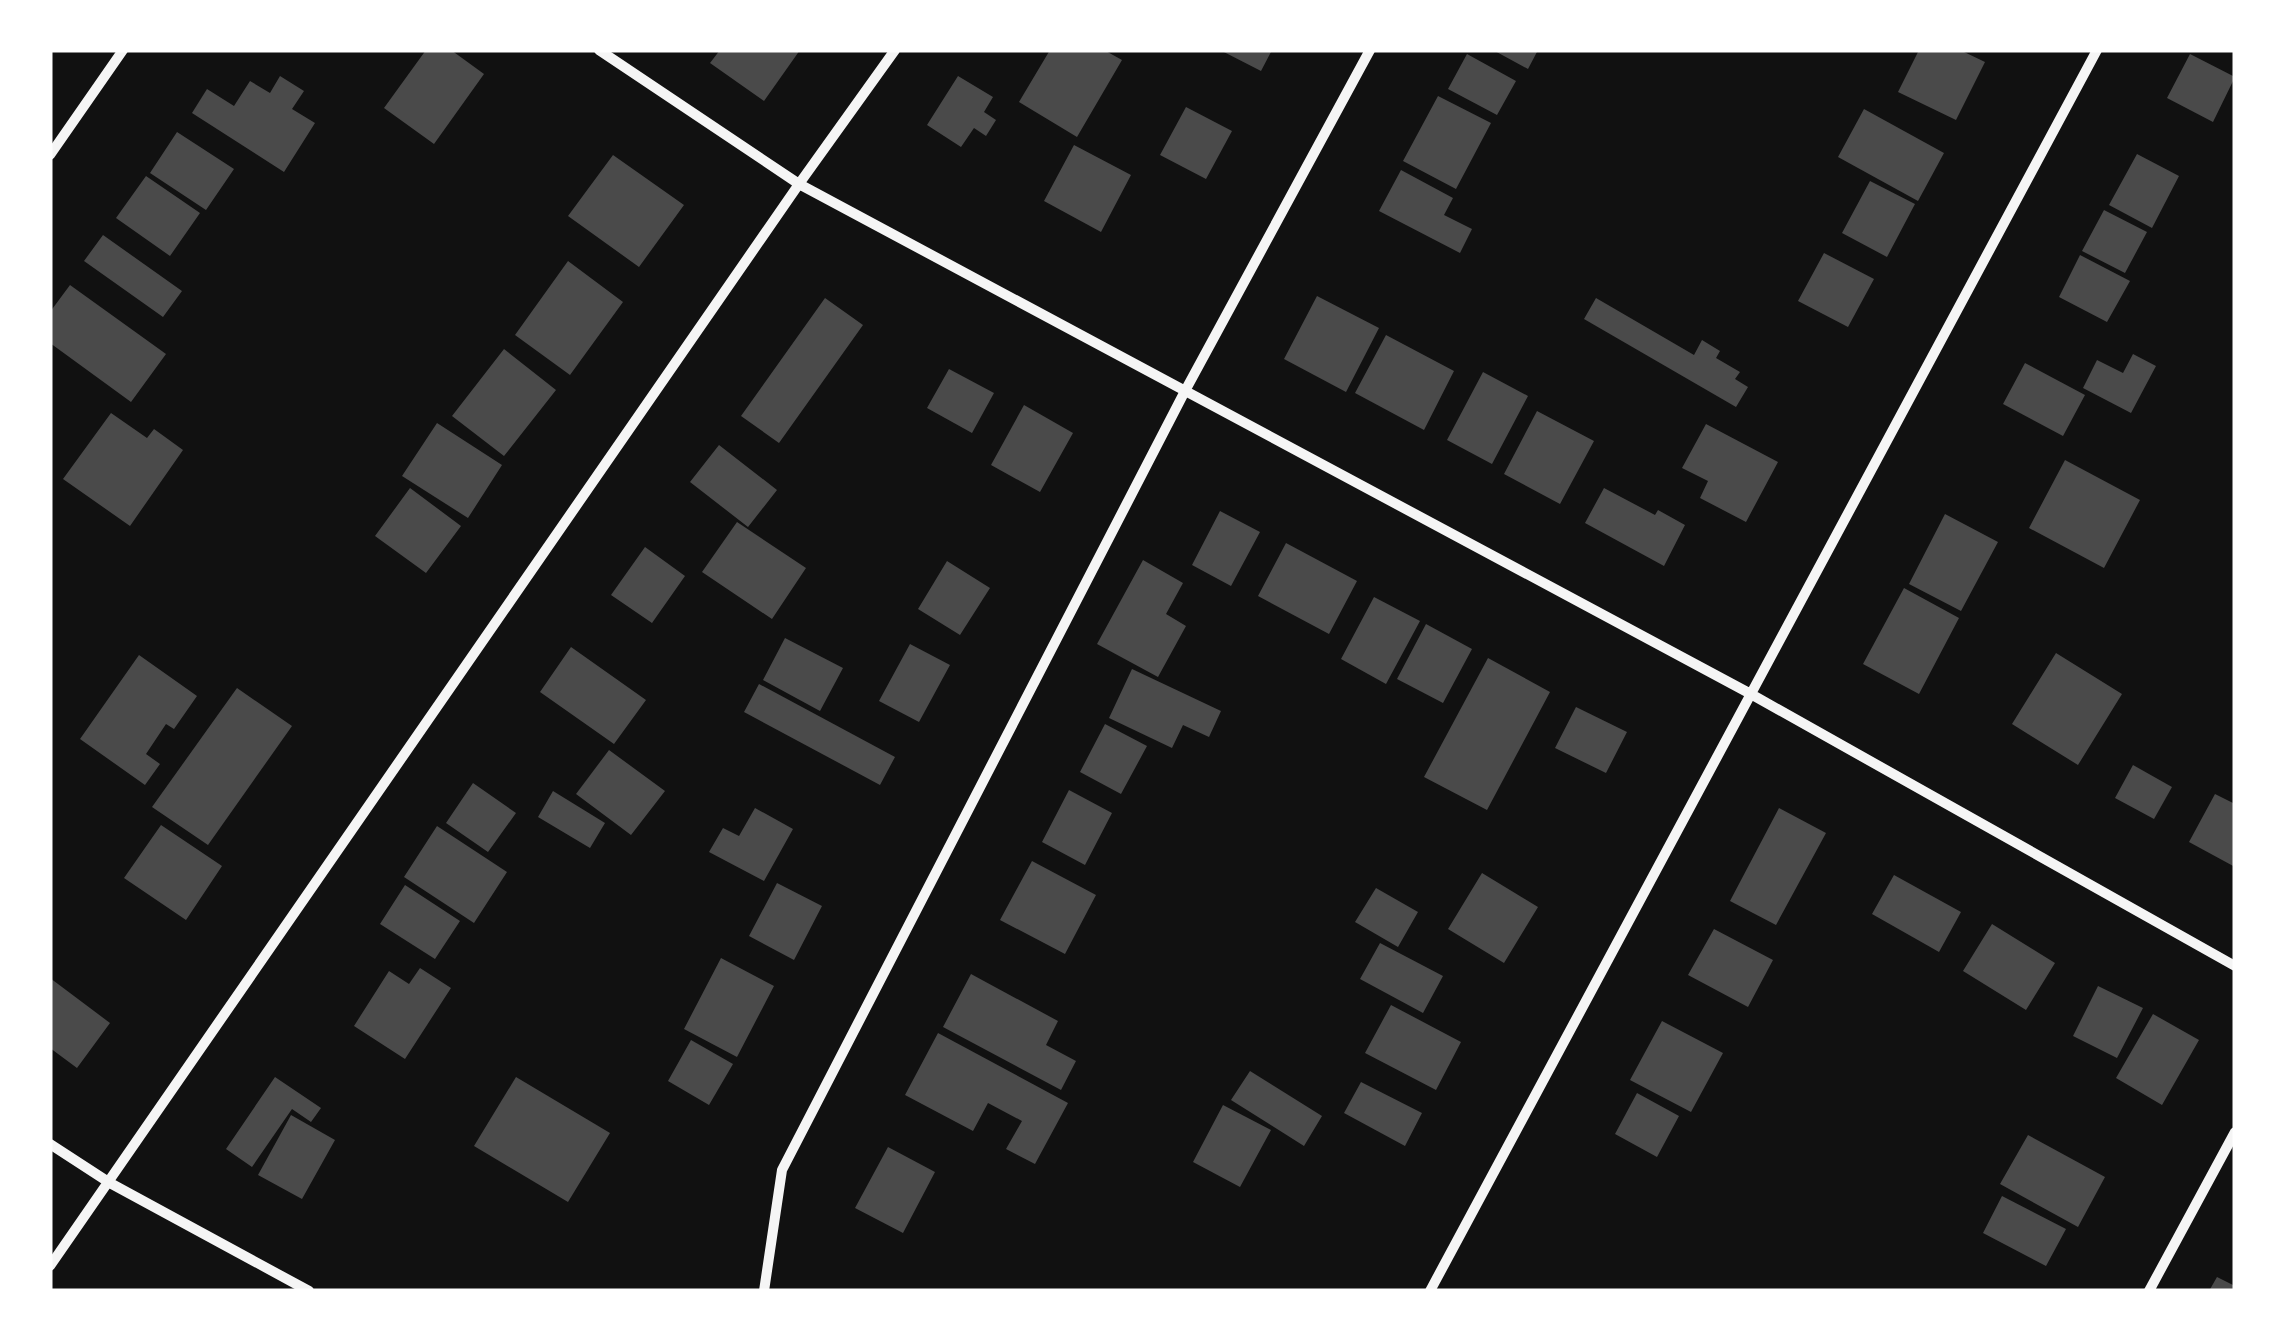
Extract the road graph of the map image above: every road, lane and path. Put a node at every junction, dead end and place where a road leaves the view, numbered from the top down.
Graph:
1 (123, 50) edge
2 (599, 50) edge
3 (895, 50) edge
4 (1370, 50) edge
5 (2097, 50) edge
6 (50, 156) edge
7 (799, 184) junction
8 (1185, 391) junction
9 (1749, 693) junction
10 (2235, 966) edge
11 (2235, 1132) edge
12 (50, 1144) edge
13 (110, 1183) junction
14 (50, 1266) edge
15 (309, 1291) edge
16 (764, 1291) edge
17 (1430, 1291) edge
18 (2149, 1291) edge

1 - 6 street
2 - 7 street
3 - 7 street
4 - 8 street
5 - 9 street
7 - 8 street
7 - 13 street
8 - 9 street
8 - 16 street
9 - 10 street
9 - 17 street
11 - 18 street
12 - 13 street
13 - 14 street
13 - 15 street

